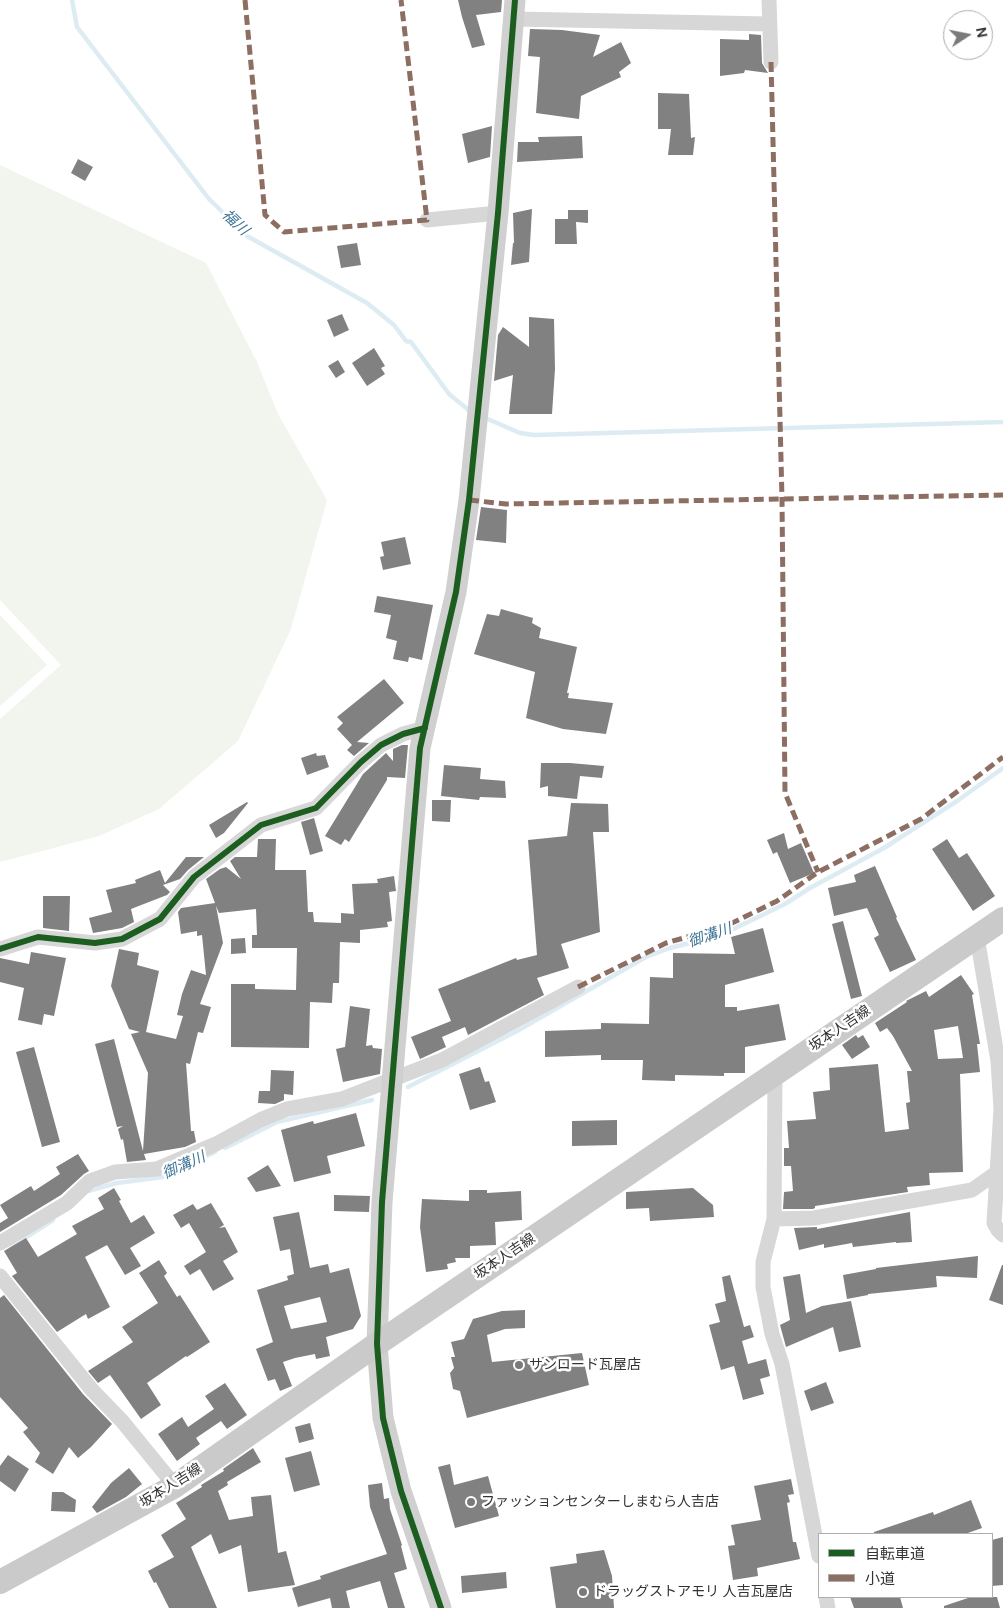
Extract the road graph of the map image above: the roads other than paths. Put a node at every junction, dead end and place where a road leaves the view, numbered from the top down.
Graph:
1 (769, 0) edge
2 (514, 10) edge
3 (769, 24) junction
4 (771, 62) dead end
5 (498, 213) junction
6 (427, 220) dead end
7 (424, 728) junction
8 (1003, 919) edge
9 (977, 937) junction
10 (0, 949) edge
11 (578, 986) dead end
12 (775, 1074) junction
13 (393, 1079) junction
14 (996, 1173) junction
15 (774, 1220) junction
16 (1003, 1235) edge
17 (0, 1243) edge
18 (0, 1276) edge
19 (377, 1344) junction
20 (175, 1486) junction
21 (818, 1551) edge
22 (0, 1582) edge
23 (441, 1608) edge

1 - 3 street
2 - 3 street
2 - 5 street
3 - 4 street
5 - 6 street
5 - 7 street
7 - 10 street
7 - 13 street
8 - 9 main road, 坂本人吉線
9 - 12 main road, 坂本人吉線
9 - 14 street
11 - 13 street
12 - 15 street
12 - 19 main road, 坂本人吉線
13 - 17 street
13 - 19 street
14 - 15 street
14 - 16 street
15 - 21 street
18 - 20 street
19 - 20 main road, 坂本人吉線
19 - 23 street
20 - 22 main road, 坂本人吉線

